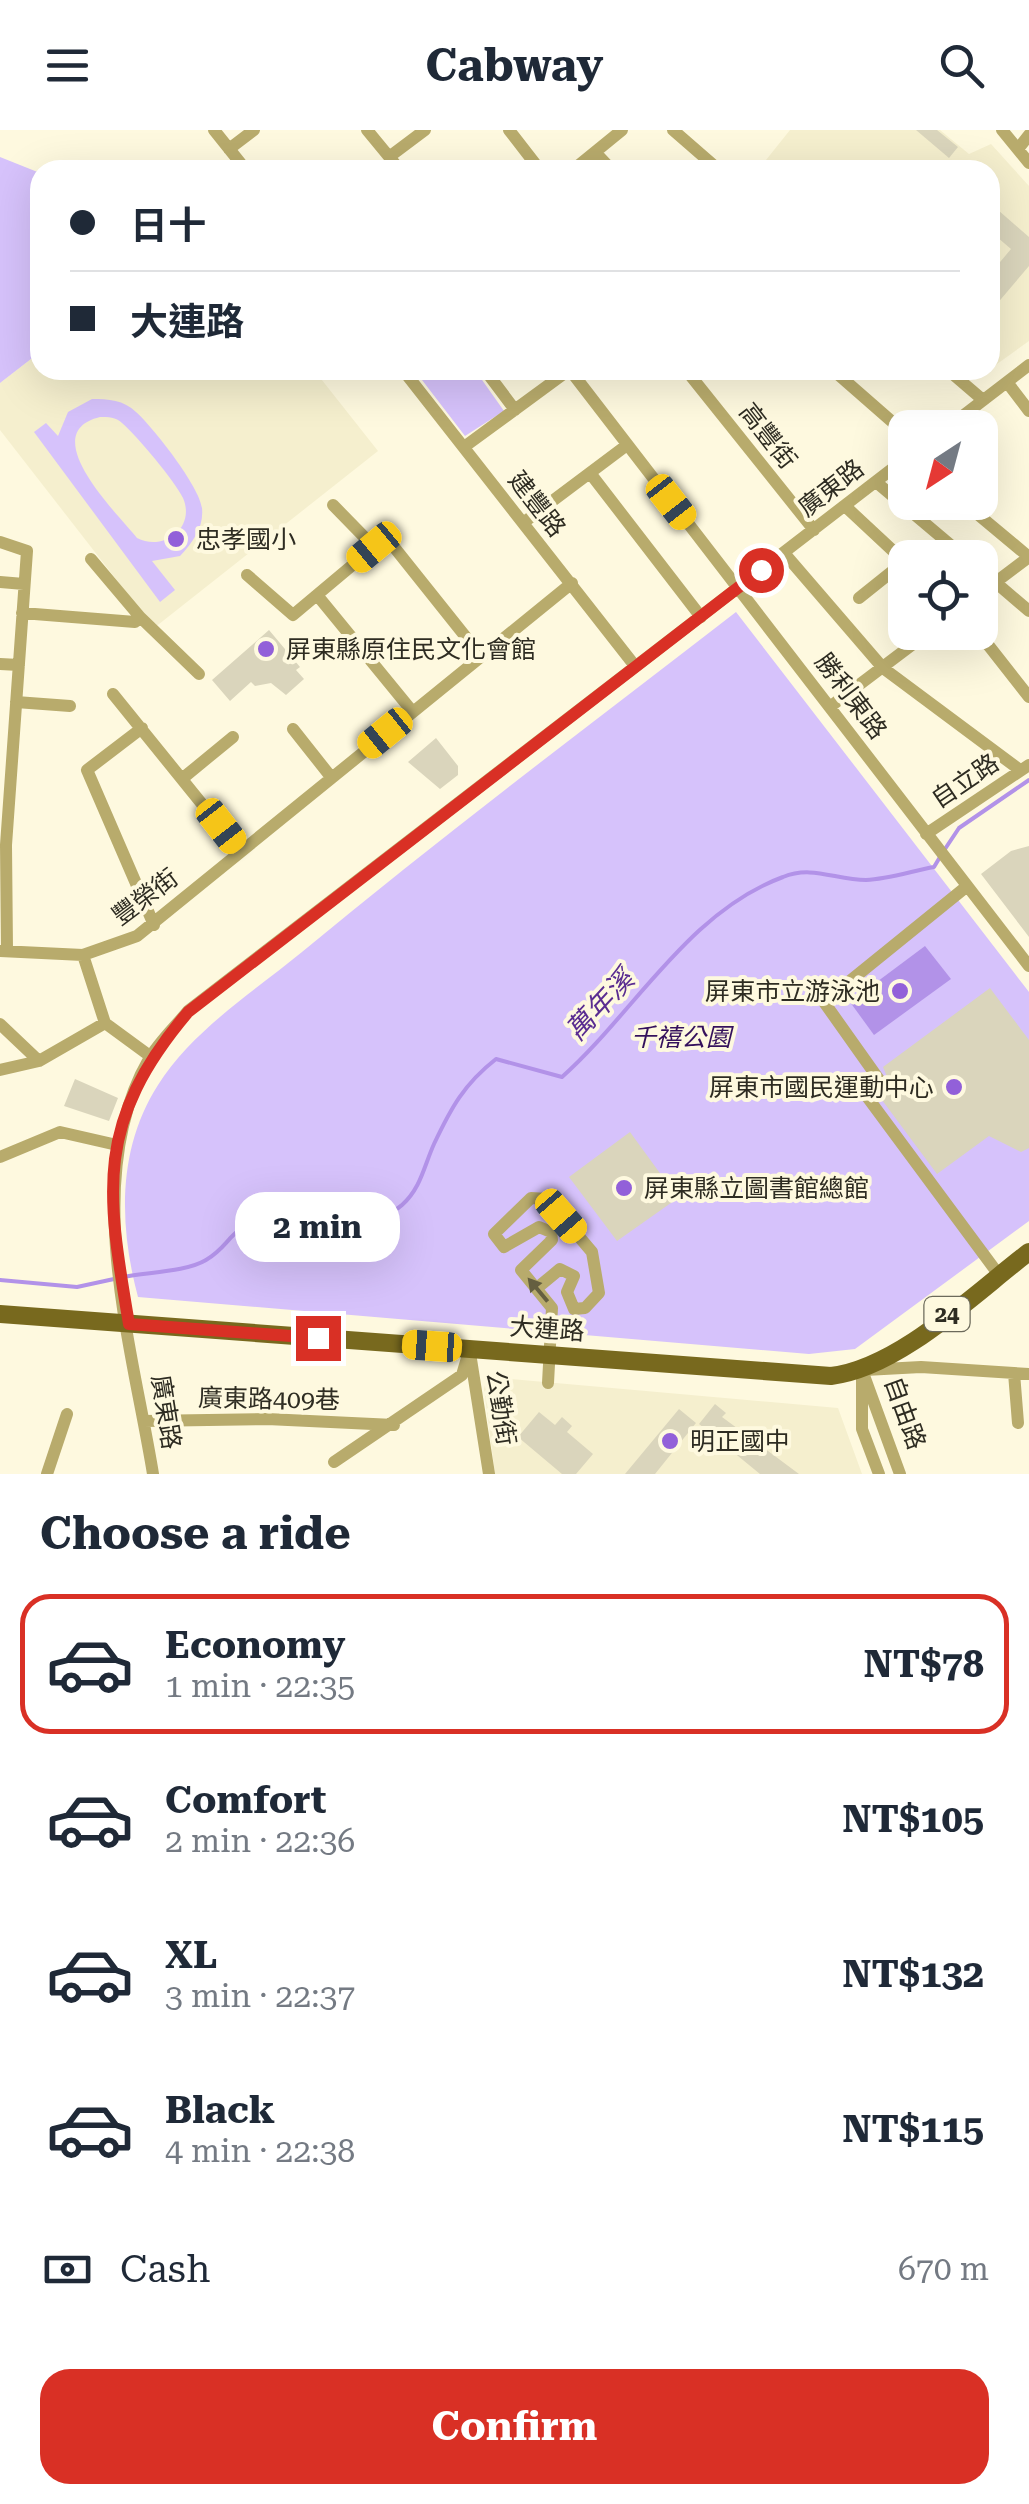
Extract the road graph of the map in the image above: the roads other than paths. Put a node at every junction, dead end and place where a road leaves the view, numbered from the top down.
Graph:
1 (214, 130) edge
2 (254, 130) edge
3 (367, 130) edge
4 (425, 130) edge
5 (509, 130) edge
6 (622, 130) edge
7 (672, 130) edge
8 (1002, 130) edge
9 (1029, 135) edge
10 (229, 149) junction
11 (1018, 149) junction
12 (596, 152) junction
13 (389, 157) junction
14 (238, 160) edge
15 (392, 160) edge
16 (532, 160) edge
17 (585, 160) edge
18 (603, 160) edge
19 (706, 160) edge
20 (1029, 163) edge
21 (1029, 366) edge
22 (411, 380) edge
23 (492, 380) edge
24 (556, 380) edge
25 (577, 380) edge
26 (694, 380) edge
27 (844, 380) edge
28 (960, 380) edge
29 (1008, 382) junction
30 (983, 400) junction
31 (515, 410) junction
32 (970, 410) edge
33 (1029, 411) edge
34 (888, 419) edge
35 (626, 445) junction
36 (464, 448) junction
37 (888, 472) edge
38 (590, 473) junction
39 (876, 482) junction
40 (333, 505) dead end
41 (845, 506) junction
42 (985, 520) edge
43 (524, 523) junction
44 (814, 530) junction
45 (945, 540) edge
46 (0, 542) edge
47 (888, 546) edge
48 (374, 547) junction
49 (784, 553) junction
50 (1029, 557) edge
51 (92, 559) dead end
52 (247, 575) dead end
53 (888, 575) edge
54 (998, 580) edge
55 (0, 582) edge
56 (572, 583) junction
57 (24, 584) junction
58 (998, 584) edge
59 (738, 588) junction
60 (317, 595) junction
61 (859, 598) dead end
62 (1029, 612) edge
63 (22, 613) junction
64 (701, 616) junction
65 (140, 618) junction
66 (906, 650) edge
67 (992, 650) edge
68 (481, 656) junction
69 (0, 664) edge
70 (19, 666) junction
71 (635, 666) junction
72 (883, 668) junction
73 (199, 674) dead end
74 (113, 694) dead end
75 (1029, 697) edge
76 (16, 702) junction
77 (70, 706) dead end
78 (831, 706) junction
79 (412, 712) junction
80 (142, 728) junction
81 (292, 729) dead end
82 (233, 737) dead end
83 (6, 752) edge
84 (1024, 768) edge
85 (331, 777) junction
86 (183, 778) junction
87 (926, 834) junction
88 (3, 844) edge
89 (240, 851) junction
90 (966, 887) junction
91 (154, 925) junction
92 (3, 951) edge
93 (83, 956) junction
94 (1029, 966) edge
95 (105, 1023) junction
96 (0, 1024) edge
97 (150, 1056) junction
98 (39, 1062) junction
99 (0, 1070) edge
100 (117, 1146) junction
101 (0, 1156) edge
102 (1029, 1252) edge
103 (999, 1275) junction
104 (537, 1288) junction
105 (0, 1314) edge
106 (129, 1324) junction
107 (470, 1348) junction
108 (550, 1354) junction
109 (862, 1370) junction
110 (1014, 1373) junction
111 (1029, 1374) edge
112 (548, 1383) dead end
113 (67, 1414) dead end
114 (144, 1422) junction
115 (1018, 1422) dead end
116 (394, 1425) junction
117 (334, 1462) dead end
118 (47, 1474) edge
119 (153, 1474) edge
120 (489, 1474) edge
121 (879, 1474) edge
122 (900, 1474) edge

1 - 10 street
2 - 10 street
3 - 13 street
4 - 13 street
5 - 16 street
6 - 12 street
7 - 19 street
8 - 11 street
9 - 11 street
10 - 14 street
11 - 20 street
12 - 17 street
12 - 18 street
13 - 15 street
21 - 29 street
22 - 36 street, 建豐路
23 - 31 street
24 - 31 street
25 - 35 street, 勝利東路
26 - 44 street, 高豐街
27 - 34 street
28 - 30 street
29 - 30 street
29 - 33 street
30 - 32 street
31 - 36 street
35 - 38 street
35 - 59 street, 勝利東路
36 - 43 street, 建豐路
37 - 39 street, 廣東路
38 - 43 street
38 - 64 street
39 - 41 street, 廣東路
39 - 45 street
40 - 48 street
41 - 44 street, 廣東路
41 - 47 street
42 - 50 street
43 - 56 street, 建豐路
44 - 49 street, 廣東路
46 - 57 street
48 - 60 street
48 - 68 street
49 - 59 street, 廣東路
49 - 72 street
50 - 54 street
51 - 65 street
52 - 60 street
53 - 61 street
55 - 57 street
56 - 68 street, 豐榮街
56 - 71 street, 建豐路
57 - 63 street
58 - 62 street
59 - 64 street, 廣東路
59 - 78 street, 勝利東路
60 - 79 street
63 - 65 street
63 - 70 street
64 - 71 street, 廣東路
65 - 73 street
66 - 72 street
67 - 75 street
68 - 79 street, 豐榮街
69 - 70 street
70 - 76 street
71 - 97 street, 廣東路
72 - 78 street
72 - 84 street
74 - 80 street
76 - 77 street
76 - 83 street
78 - 87 street, 勝利東路
79 - 85 street, 豐榮街
80 - 86 street
80 - 91 street
81 - 85 street
82 - 86 street
83 - 88 street
84 - 87 street, 自立路
85 - 89 street, 豐榮街
86 - 89 street
87 - 90 street, 勝利東路
88 - 92 street
89 - 91 street, 豐榮街
90 - 94 street
90 - 103 street
91 - 93 street, 豐榮街
92 - 93 street, 豐榮街
93 - 95 street
95 - 97 street
95 - 98 street
96 - 98 street
97 - 100 street, 廣東路
98 - 99 street
100 - 101 street
100 - 106 street, 廣東路
102 - 103 main road, 自由路 / 24
103 - 109 main road, 自由路 / 24
104 - 104 street
108 -> 104 street
105 - 106 main road, 大連路 / 24
106 - 107 main road, 大連路 / 24
106 - 114 street, 廣東路
107 - 108 main road, 大連路 / 24
107 - 116 street
107 - 120 street, 公勤街
108 - 109 main road, 大連路 / 24
108 - 112 street
109 - 110 street, 大連路
109 - 121 street, 自由路
109 - 122 street, 自由路
110 - 111 street, 大連路
110 - 115 street
113 - 118 street
114 - 116 street, 廣東路409巷
114 - 119 street, 廣東路
116 - 117 street

